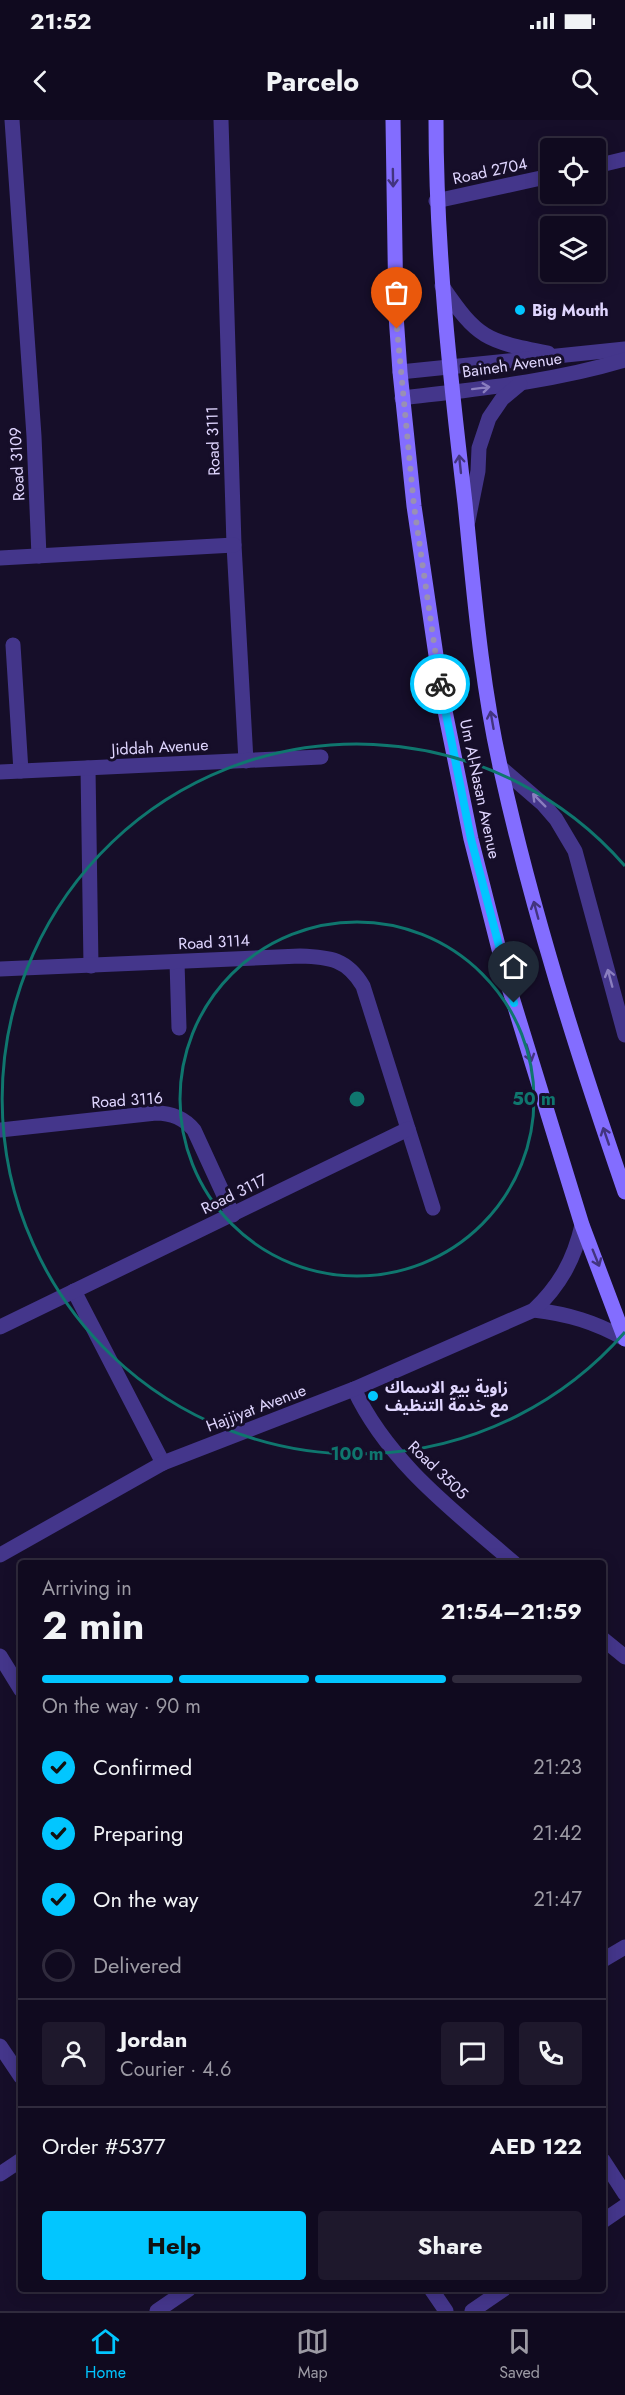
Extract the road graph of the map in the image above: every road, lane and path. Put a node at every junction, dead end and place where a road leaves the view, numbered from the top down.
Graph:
1 (12, 120) edge
2 (221, 120) edge
3 (393, 120) edge
4 (436, 120) edge
5 (625, 159) edge
6 (606, 164) edge
7 (540, 178) edge
8 (436, 201) junction
9 (442, 286) junction
10 (625, 349) edge
11 (563, 356) junction
12 (625, 360) edge
13 (449, 368) junction
14 (400, 372) junction
15 (521, 384) junction
16 (452, 392) junction
17 (402, 398) junction
18 (467, 527) junction
19 (234, 545) junction
20 (39, 556) junction
21 (0, 558) edge
22 (13, 645) dead end
23 (321, 757) dead end
24 (246, 761) junction
25 (88, 768) junction
26 (500, 768) junction
27 (21, 771) junction
28 (0, 772) edge
29 (177, 962) junction
30 (91, 966) junction
31 (0, 969) edge
32 (179, 1028) dead end
33 (625, 1035) edge
34 (0, 1130) edge
35 (408, 1130) junction
36 (625, 1192) edge
37 (433, 1208) dead end
38 (232, 1215) junction
39 (582, 1225) junction
40 (74, 1291) junction
41 (534, 1310) junction
42 (0, 1327) edge
43 (625, 1339) edge
44 (354, 1389) junction
45 (163, 1464) junction
46 (0, 1555) edge
47 (511, 1560) edge
48 (606, 1641) edge
49 (0, 1656) edge
50 (625, 1657) edge
51 (18, 1685) edge
52 (625, 1947) edge
53 (606, 1958) edge
54 (0, 2046) edge
55 (18, 2073) edge
56 (18, 2162) edge
57 (606, 2165) edge
58 (0, 2174) edge
59 (625, 2194) edge
60 (625, 2206) edge
61 (606, 2219) edge
62 (185, 2292) edge
63 (433, 2292) edge
64 (500, 2292) edge
65 (160, 2310) edge
66 (446, 2311) edge
67 (472, 2311) edge

1 - 20 street, Road 3109
2 - 19 street, Road 3111
3 -> 14 main road, Um Al-Nasan Avenue
4 - 8 main road, Um Al-Nasan Avenue
5 - 6 street
7 - 8 street, Road 2704
8 - 9 main road, Um Al-Nasan Avenue
9 - 11 street
9 - 13 main road, Um Al-Nasan Avenue
10 - 11 street, Baineh Avenue
11 - 13 street, Baineh Avenue
12 - 15 street, Baineh Avenue
13 - 14 street, Baineh Avenue
13 - 16 main road, Um Al-Nasan Avenue
14 - 17 main road, Um Al-Nasan Avenue
16 -> 15 street, Baineh Avenue
15 - 18 street
16 - 17 street, Baineh Avenue
18 -> 16 main road, Um Al-Nasan Avenue
17 -> 39 main road, Um Al-Nasan Avenue
26 -> 18 main road, Um Al-Nasan Avenue
19 - 20 street
19 - 24 street, Road 3111
20 - 21 street
22 - 27 street
23 - 24 street, Jiddah Avenue
24 - 25 street, Jiddah Avenue
25 - 27 street, Jiddah Avenue
25 - 30 street
33 -> 26 street
36 -> 26 main road, Um Al-Nasan Avenue
27 - 28 street, Jiddah Avenue
29 - 30 street, Road 3114
29 - 32 street
29 - 35 street, Road 3114
30 - 31 street, Road 3114
34 - 38 street, Road 3116
35 - 37 street
35 - 38 street, Road 3117
38 - 40 street, Road 3117
39 - 41 street, Hajjiyat Avenue
39 -> 43 main road, Um Al-Nasan Avenue
40 - 42 street, Road 3117
40 - 45 street
41 - 43 street
41 - 44 street, Hajjiyat Avenue
44 - 45 street, Hajjiyat Avenue
44 - 47 street, Road 3505
45 - 46 street, Hajjiyat Avenue
48 - 50 street
49 - 51 street
52 - 53 street
54 - 55 street
56 - 58 street
57 - 59 street
60 - 61 street
62 - 65 street
63 - 66 street
64 - 67 street

